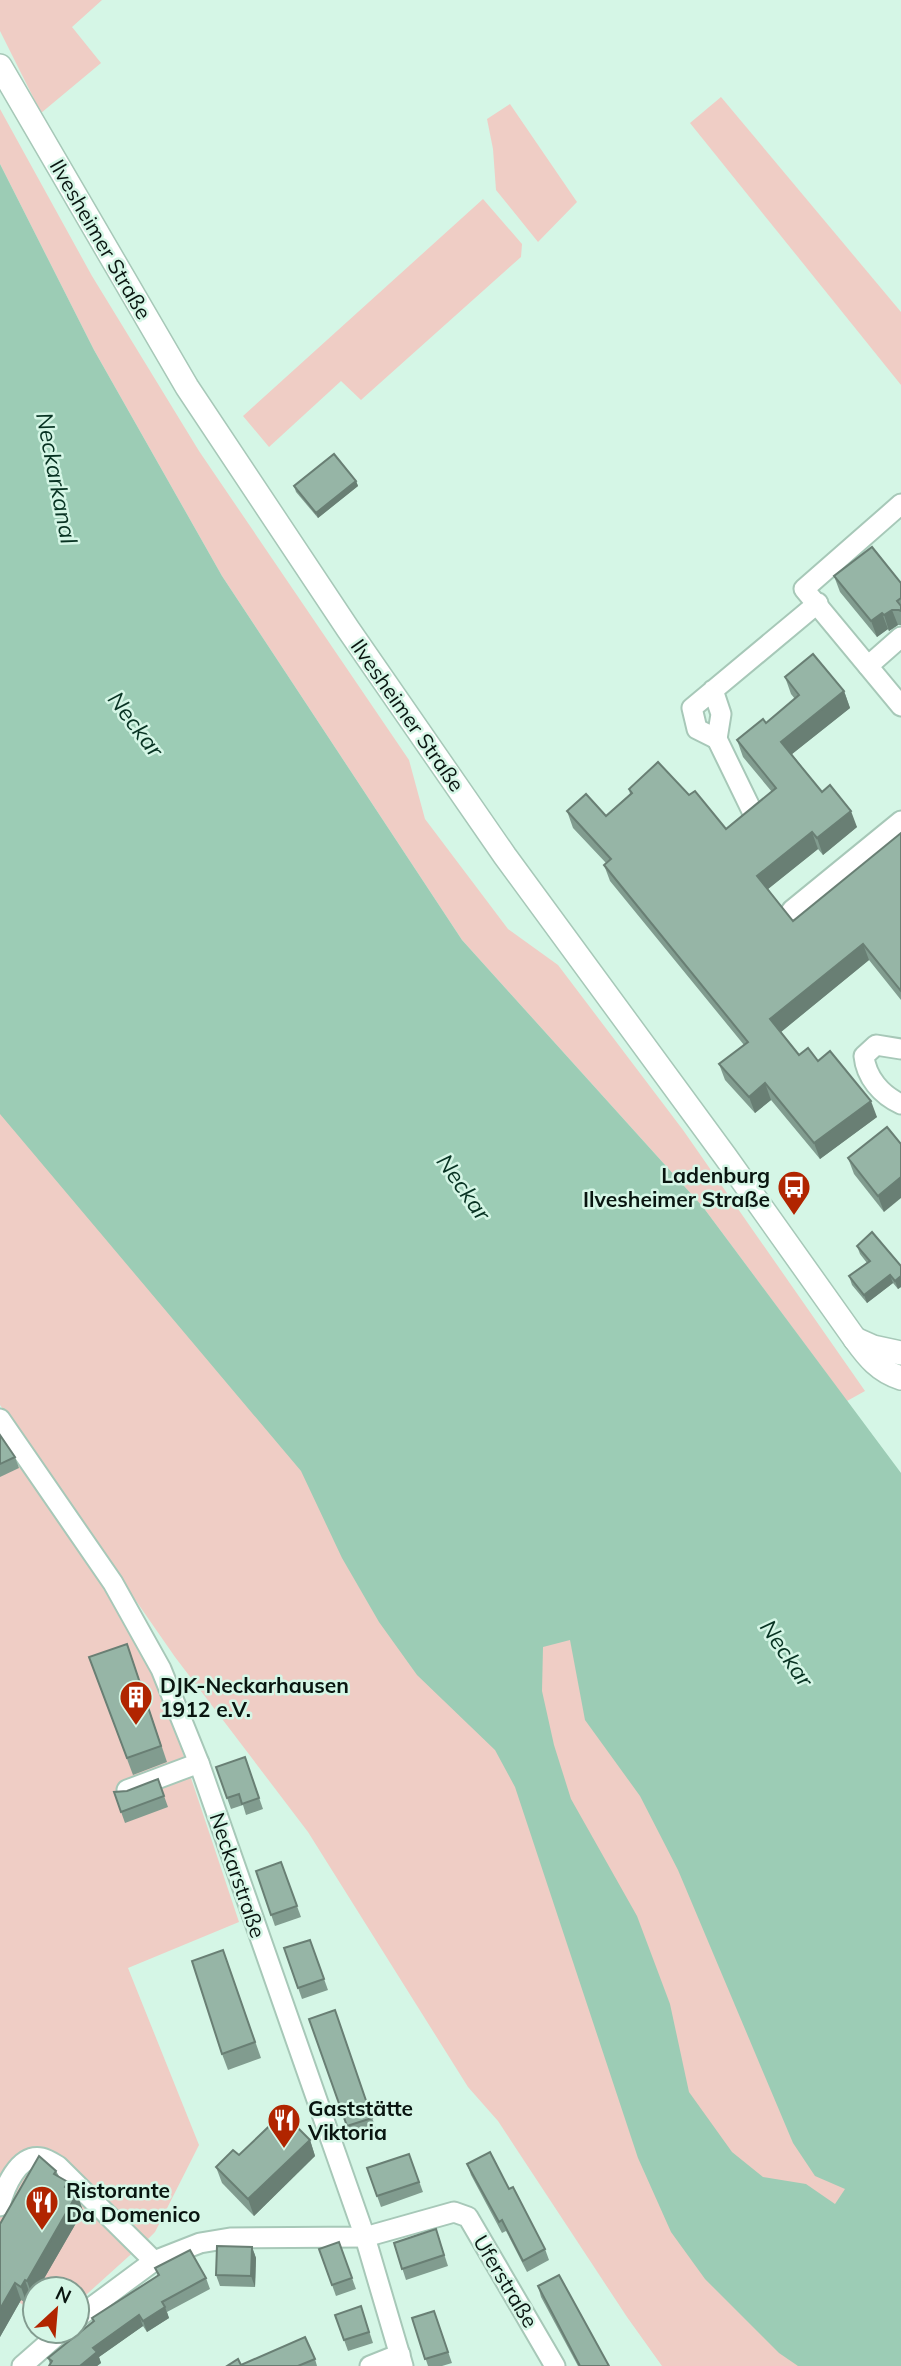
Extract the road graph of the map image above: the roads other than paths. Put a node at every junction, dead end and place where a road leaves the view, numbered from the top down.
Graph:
1 (0, 66) edge
2 (901, 504) edge
3 (811, 596) junction
4 (901, 637) edge
5 (868, 666) junction
6 (897, 693) edge
7 (752, 811) edge
8 (901, 821) edge
9 (792, 910) dead end
10 (901, 1049) edge
11 (901, 1104) edge
12 (855, 1339) junction
13 (901, 1353) edge
14 (901, 1378) edge
15 (0, 1419) edge
16 (199, 1763) junction
17 (127, 1790) edge
18 (0, 2206) edge
19 (365, 2237) junction
20 (154, 2261) junction
21 (91, 2308) edge
22 (46, 2345) edge
23 (402, 2360) edge
24 (22, 2366) edge
25 (370, 2366) edge
26 (555, 2366) edge

1 - 12 main road, Ilvesheimer Straße
2 - 3 street
3 - 5 street
3 - 7 street
4 - 5 street
5 - 6 street
8 - 9 street
10 - 11 street
12 - 13 main road
12 - 14 main road, Ilvesheimer Straße
15 - 16 street, Neckarstraße
16 - 17 street
16 - 19 street, Neckarstraße
18 - 20 street
19 - 20 street, Uferstraße
19 - 23 street, Neckarstraße
19 - 26 street, Uferstraße
20 - 21 street, Uferstraße
22 - 24 street
23 - 25 street

